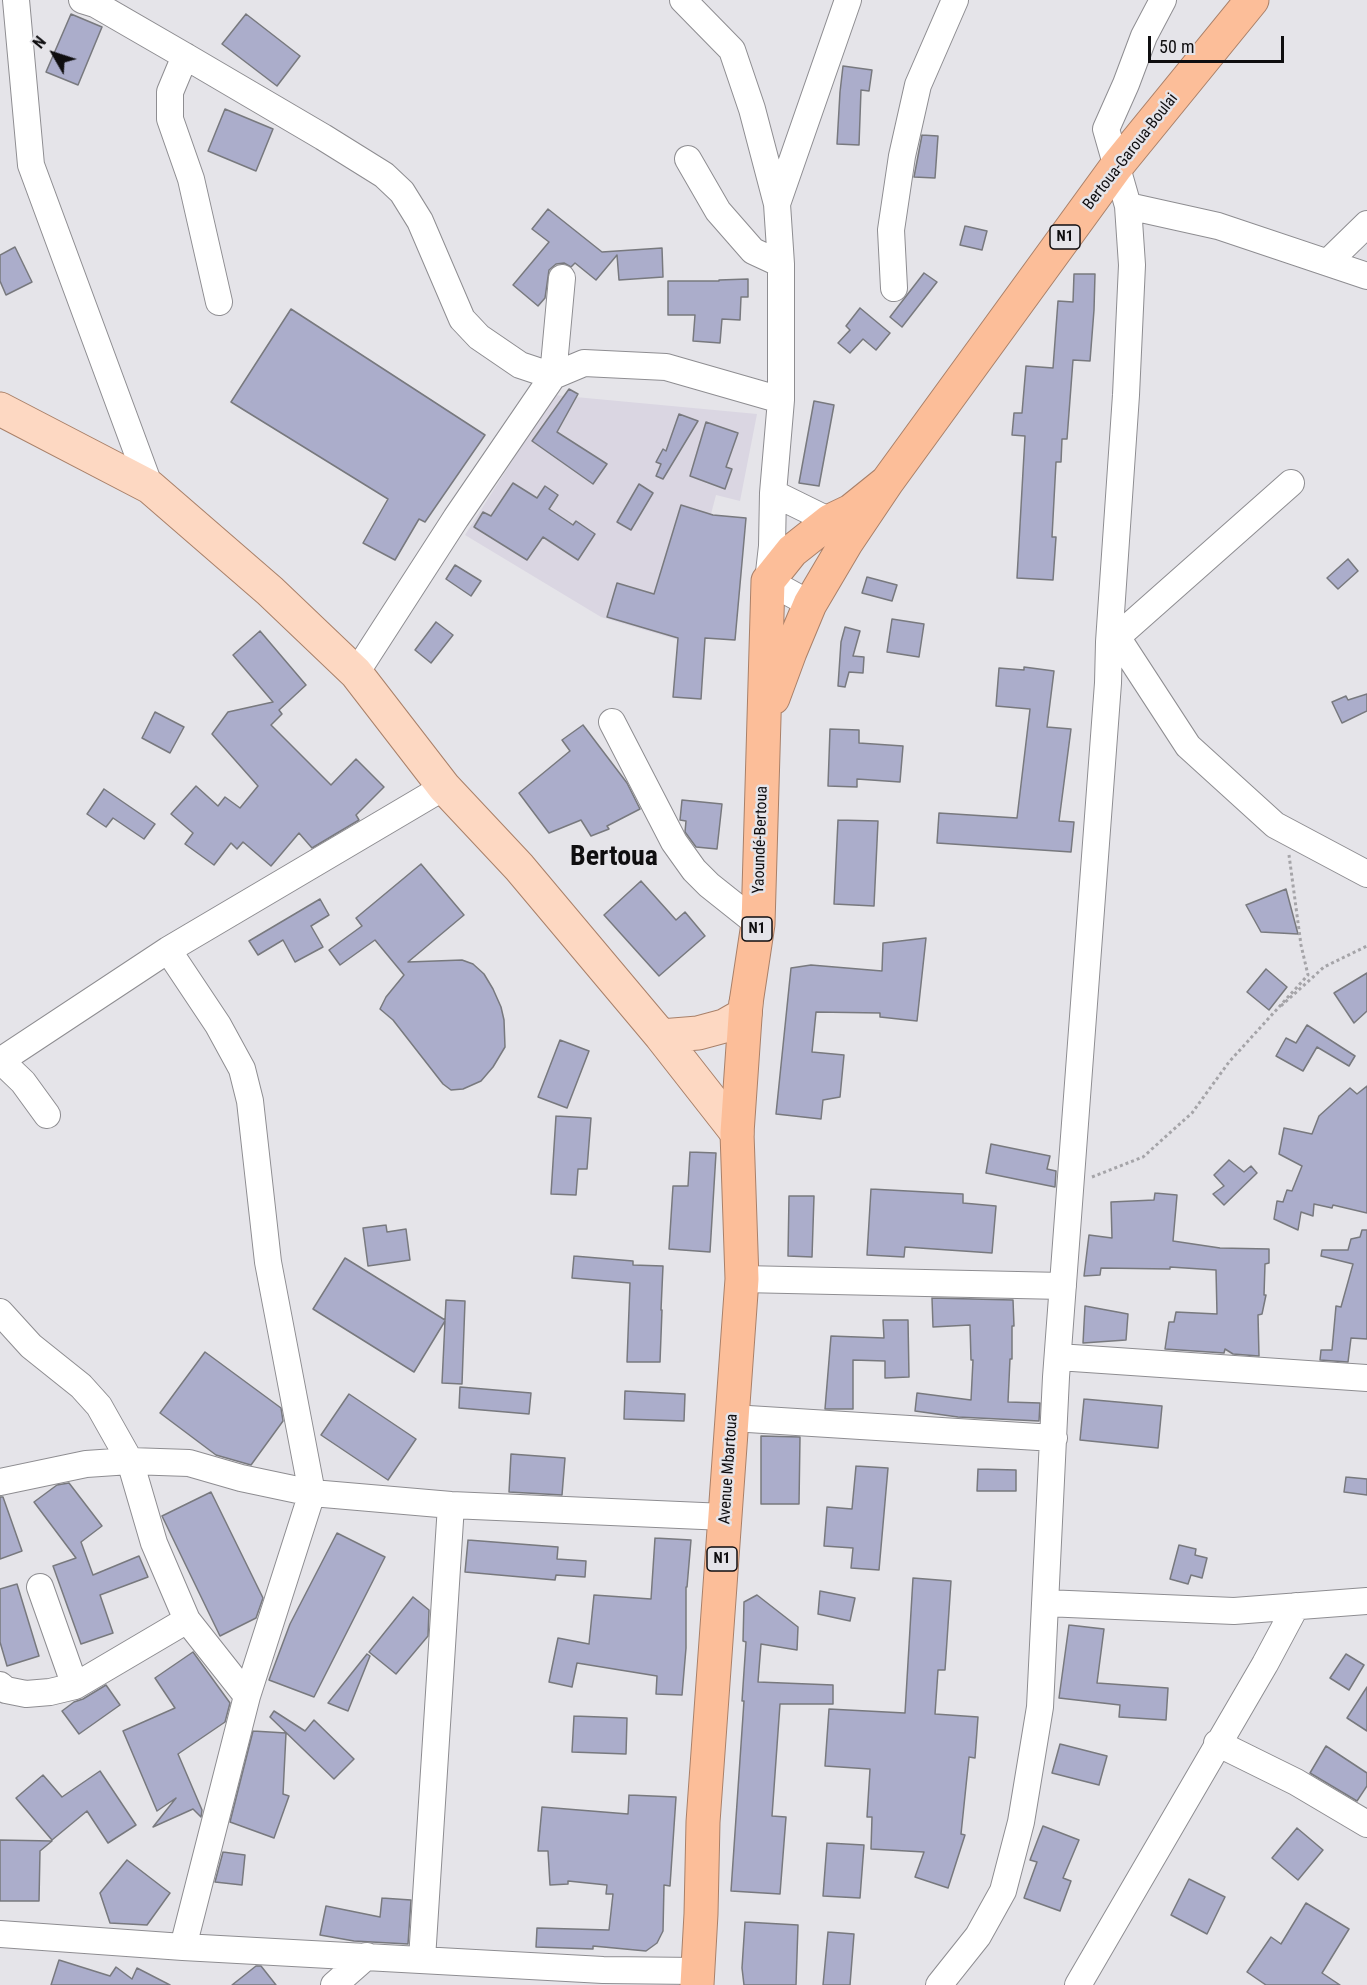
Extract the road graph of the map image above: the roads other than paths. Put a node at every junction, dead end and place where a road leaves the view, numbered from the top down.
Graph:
1 (16, 0) edge
2 (82, 0) edge
3 (683, 0) edge
4 (848, 0) edge
5 (955, 0) edge
6 (1163, 0) edge
7 (1252, 0) edge
8 (185, 56) junction
9 (688, 159) dead end
10 (1116, 167) junction
11 (777, 204) junction
12 (1128, 206) junction
13 (1367, 224) edge
14 (1328, 262) junction
15 (781, 264) junction
16 (1367, 276) edge
17 (562, 278) dead end
18 (894, 288) dead end
19 (219, 302) dead end
20 (553, 376) junction
21 (781, 400) junction
22 (0, 409) edge
23 (1291, 483) dead end
24 (150, 487) junction
25 (773, 493) junction
26 (838, 532) junction
27 (768, 581) junction
28 (810, 604) junction
29 (1113, 640) junction
30 (356, 673) junction
31 (612, 722) dead end
32 (764, 725) junction
33 (444, 787) junction
34 (1367, 874) edge
35 (758, 924) junction
36 (168, 950) junction
37 (746, 1003) junction
38 (661, 1036) junction
39 (0, 1060) edge
40 (47, 1114) dead end
41 (736, 1133) junction
42 (742, 1279) junction
43 (1063, 1286) junction
44 (0, 1312) edge
45 (1058, 1357) junction
46 (1367, 1378) edge
47 (732, 1418) junction
48 (1054, 1438) junction
49 (130, 1461) junction
50 (0, 1482) edge
51 (312, 1493) junction
52 (451, 1505) junction
53 (725, 1517) junction
54 (40, 1587) dead end
55 (1367, 1601) edge
56 (1045, 1603) junction
57 (1296, 1606) junction
58 (187, 1620) junction
59 (0, 1685) edge
60 (75, 1686) junction
61 (247, 1696) junction
62 (1217, 1743) junction
63 (1367, 1824) edge
64 (0, 1934) edge
65 (183, 1947) junction
66 (367, 1956) junction
67 (422, 1959) junction
68 (697, 1978) edge
69 (334, 1985) edge
70 (939, 1985) edge
71 (1078, 1985) edge

1 - 24 street
2 - 8 street
3 - 11 street
4 - 11 street
5 - 18 street
6 - 10 street
7 - 10 highway, Bertoua-Garoua-Boulai / N1
8 - 19 street
8 - 20 street
9 - 15 street
10 - 12 street
10 - 26 highway, Bertoua-Garoua-Boulai / N1
11 - 15 street
12 - 14 street
12 - 29 street
13 - 14 street
14 - 16 street
15 - 21 street
17 - 20 street
20 - 21 street
20 - 30 street
21 - 25 street
22 - 24 main road
23 - 29 street
24 - 30 main road
25 - 26 street
25 - 27 street
26 - 27 highway, Bertoua-Garoua-Boulai / N1
26 - 28 highway, N1
27 - 28 street
27 - 32 highway, Yaoundé-Bertoua / N1
28 - 32 highway, Yaoundé-Bertoua / N1
29 - 34 street
29 - 43 street
30 - 33 main road
31 - 35 street
32 - 35 highway, Yaoundé-Bertoua / N1
33 - 36 street
33 - 38 main road
35 - 37 highway, Yaoundé-Bertoua / N1
36 - 39 street
36 - 51 street
37 - 38 main road
37 - 41 highway, Yaoundé-Bertoua / N1
38 - 41 main road
39 - 40 street
41 - 42 highway, Avenue Mbartoua / N1
42 - 43 street
42 - 47 highway, Avenue Mbartoua / N1
43 - 45 street
44 - 49 street
45 - 46 street
45 - 48 street
47 - 48 street
47 - 53 highway, Avenue Mbartoua / N1
48 - 56 street
49 - 50 street
49 - 51 street
49 - 58 street
51 - 52 street
51 - 61 street
52 - 53 street
52 - 67 street
53 - 68 highway, Avenue Mbartoua / N1
54 - 60 street
55 - 57 street
56 - 57 street
56 - 70 street
57 - 62 street
58 - 60 street
58 - 61 street
59 - 60 street
61 - 65 street
62 - 63 street
62 - 71 street
64 - 65 street
65 - 66 street
66 - 67 street
66 - 69 street
67 - 68 street

